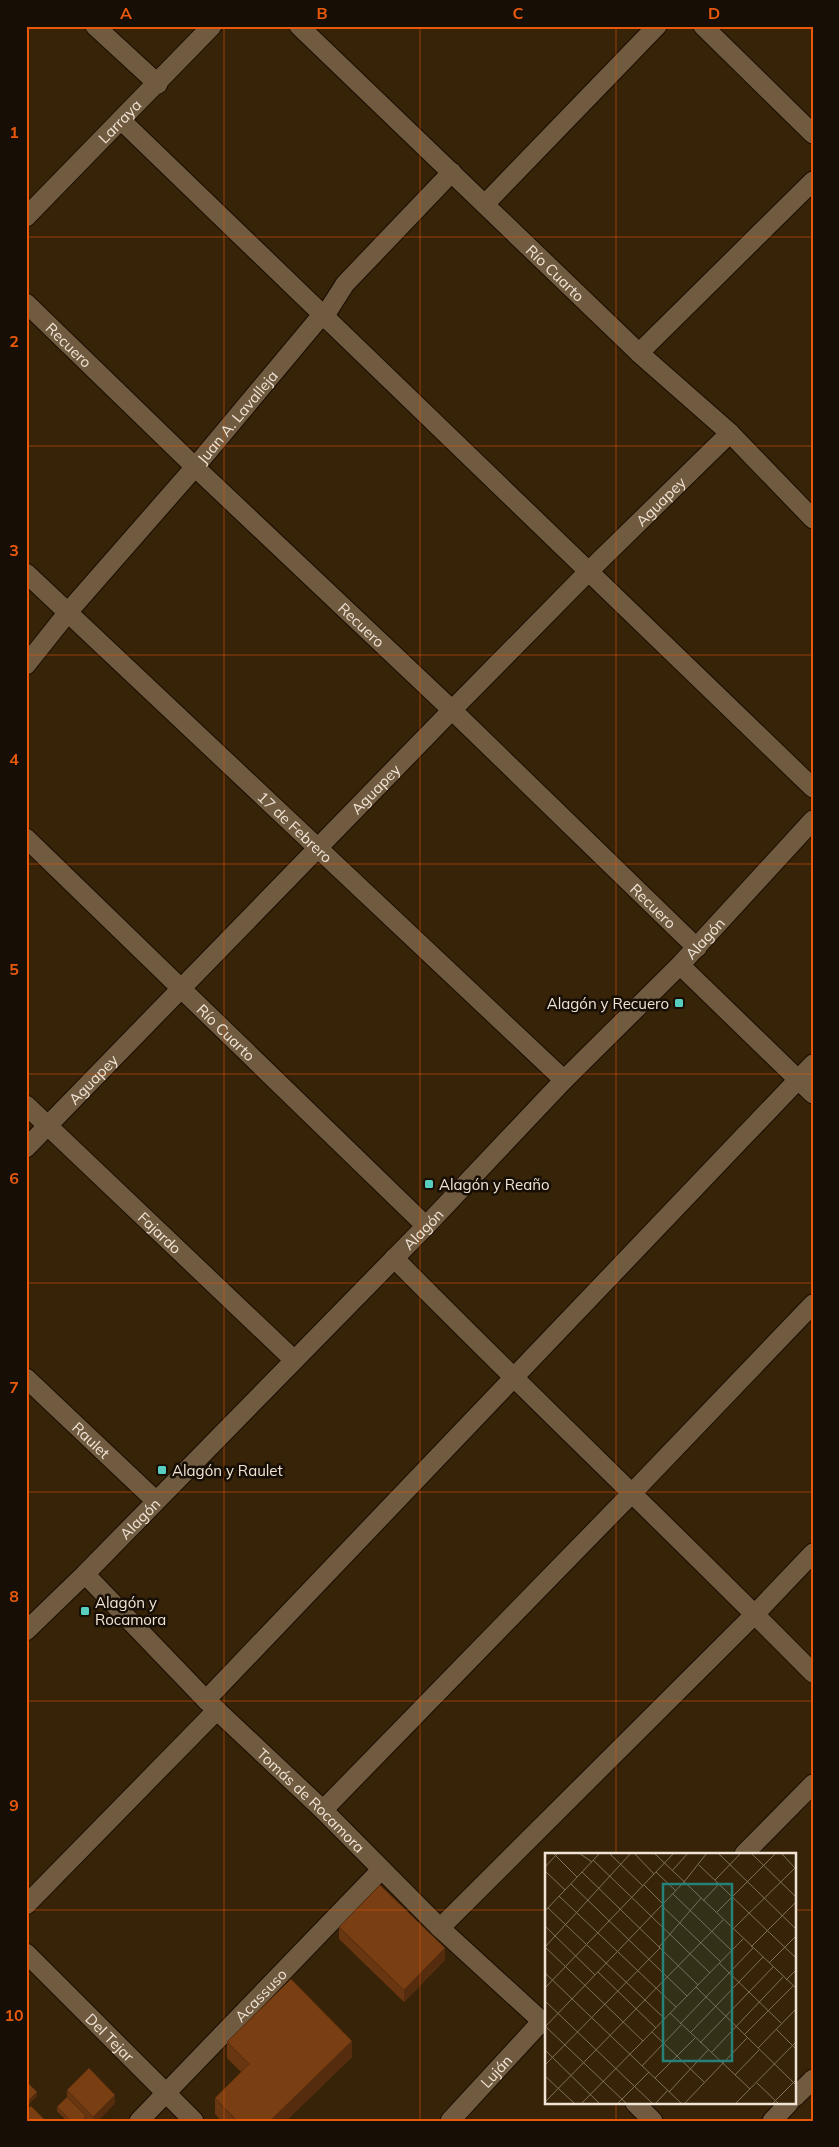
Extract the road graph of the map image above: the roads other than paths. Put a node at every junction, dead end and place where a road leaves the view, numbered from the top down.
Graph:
1 (95, 26) edge
2 (212, 26) edge
3 (299, 26) edge
4 (657, 26) edge
5 (703, 26) edge
6 (158, 84) junction
7 (122, 121) junction
8 (813, 134) edge
9 (452, 172) junction
10 (813, 181) edge
11 (485, 204) junction
12 (26, 217) edge
13 (26, 303) edge
14 (324, 317) junction
15 (639, 353) junction
16 (730, 434) junction
17 (195, 467) junction
18 (813, 519) edge
19 (588, 572) junction
20 (26, 573) edge
21 (69, 611) junction
22 (26, 665) edge
23 (452, 710) junction
24 (813, 788) edge
25 (813, 820) edge
26 (26, 838) edge
27 (319, 848) junction
28 (697, 948) junction
29 (680, 965) junction
30 (182, 989) junction
31 (813, 1064) edge
32 (564, 1080) junction
33 (798, 1080) junction
34 (813, 1094) edge
35 (26, 1104) edge
36 (48, 1125) junction
37 (26, 1148) edge
38 (426, 1226) junction
39 (394, 1258) junction
40 (813, 1304) edge
41 (294, 1360) junction
42 (512, 1377) junction
43 (26, 1378) edge
44 (633, 1492) junction
45 (156, 1501) junction
46 (813, 1553) edge
47 (85, 1574) junction
48 (755, 1614) junction
49 (26, 1631) edge
50 (813, 1673) edge
51 (212, 1705) junction
52 (813, 1784) edge
53 (323, 1810) junction
54 (745, 1853) edge
55 (381, 1870) junction
56 (26, 1905) edge
57 (440, 1928) junction
58 (26, 1953) edge
59 (544, 2023) edge
60 (813, 2079) edge
61 (166, 2094) junction
62 (796, 2096) edge
63 (636, 2104) edge
64 (788, 2104) edge
65 (140, 2121) edge
66 (194, 2121) edge
67 (450, 2121) edge
68 (653, 2121) edge
69 (772, 2121) edge

1 - 6 street
2 - 6 street, Larraya
3 - 9 street, Río Cuarto
4 - 11 street
5 - 8 street
6 - 7 street, Larraya
7 - 12 street, Larraya
7 - 14 street
9 - 11 street, Río Cuarto
9 - 14 street, Juan A. Lavalleja
10 - 15 street
11 - 15 street, Río Cuarto
13 - 17 street, Recuero
14 - 17 street, Juan A. Lavalleja
14 - 19 street
15 - 16 street, Río Cuarto
16 - 18 street, Río Cuarto
16 - 19 street, Aguapey
17 - 21 street, Juan A. Lavalleja
17 - 23 street, Recuero
19 - 23 street, Aguapey
19 - 24 street
20 - 21 street, 17 de Febrero
21 - 22 street, Juan A. Lavalleja
21 - 27 street, 17 de Febrero
23 - 27 street, Aguapey
23 - 28 street, Recuero
25 - 28 street, Alagón
26 - 30 street, Río Cuarto
27 - 30 street, Aguapey
27 - 32 street, 17 de Febrero
28 - 29 street, Alagón
29 - 32 street, Alagón
29 - 33 street
30 - 36 street, Aguapey
30 - 38 street, Río Cuarto
31 - 33 street
32 - 38 street, Alagón
33 - 34 street
33 - 42 street
35 - 36 street, Fajardo
36 - 37 street, Aguapey
36 - 41 street, Fajardo
38 - 39 street, Alagón
39 - 41 street, Alagón
39 - 42 street
40 - 44 street
41 - 45 street, Alagón
42 - 44 street
42 - 51 street
43 - 45 street, Raulet
44 - 48 street
44 - 53 street
45 - 47 street, Alagón
46 - 48 street
47 - 49 street, Alagón
47 - 51 street, Tomás de Rocamora
48 - 50 street
48 - 57 street
51 - 53 street, Tomás de Rocamora
51 - 56 street
52 - 54 street
53 - 55 street, Tomás de Rocamora
55 - 57 street, Tomás de Rocamora
55 - 61 street, Acassuso
57 - 59 street, Tomás de Rocamora
58 - 61 street, Del Tejar
59 - 67 street, Luján
60 - 62 street
61 - 65 street, Acassuso
61 - 66 street, Del Tejar
63 - 68 street
64 - 69 street

